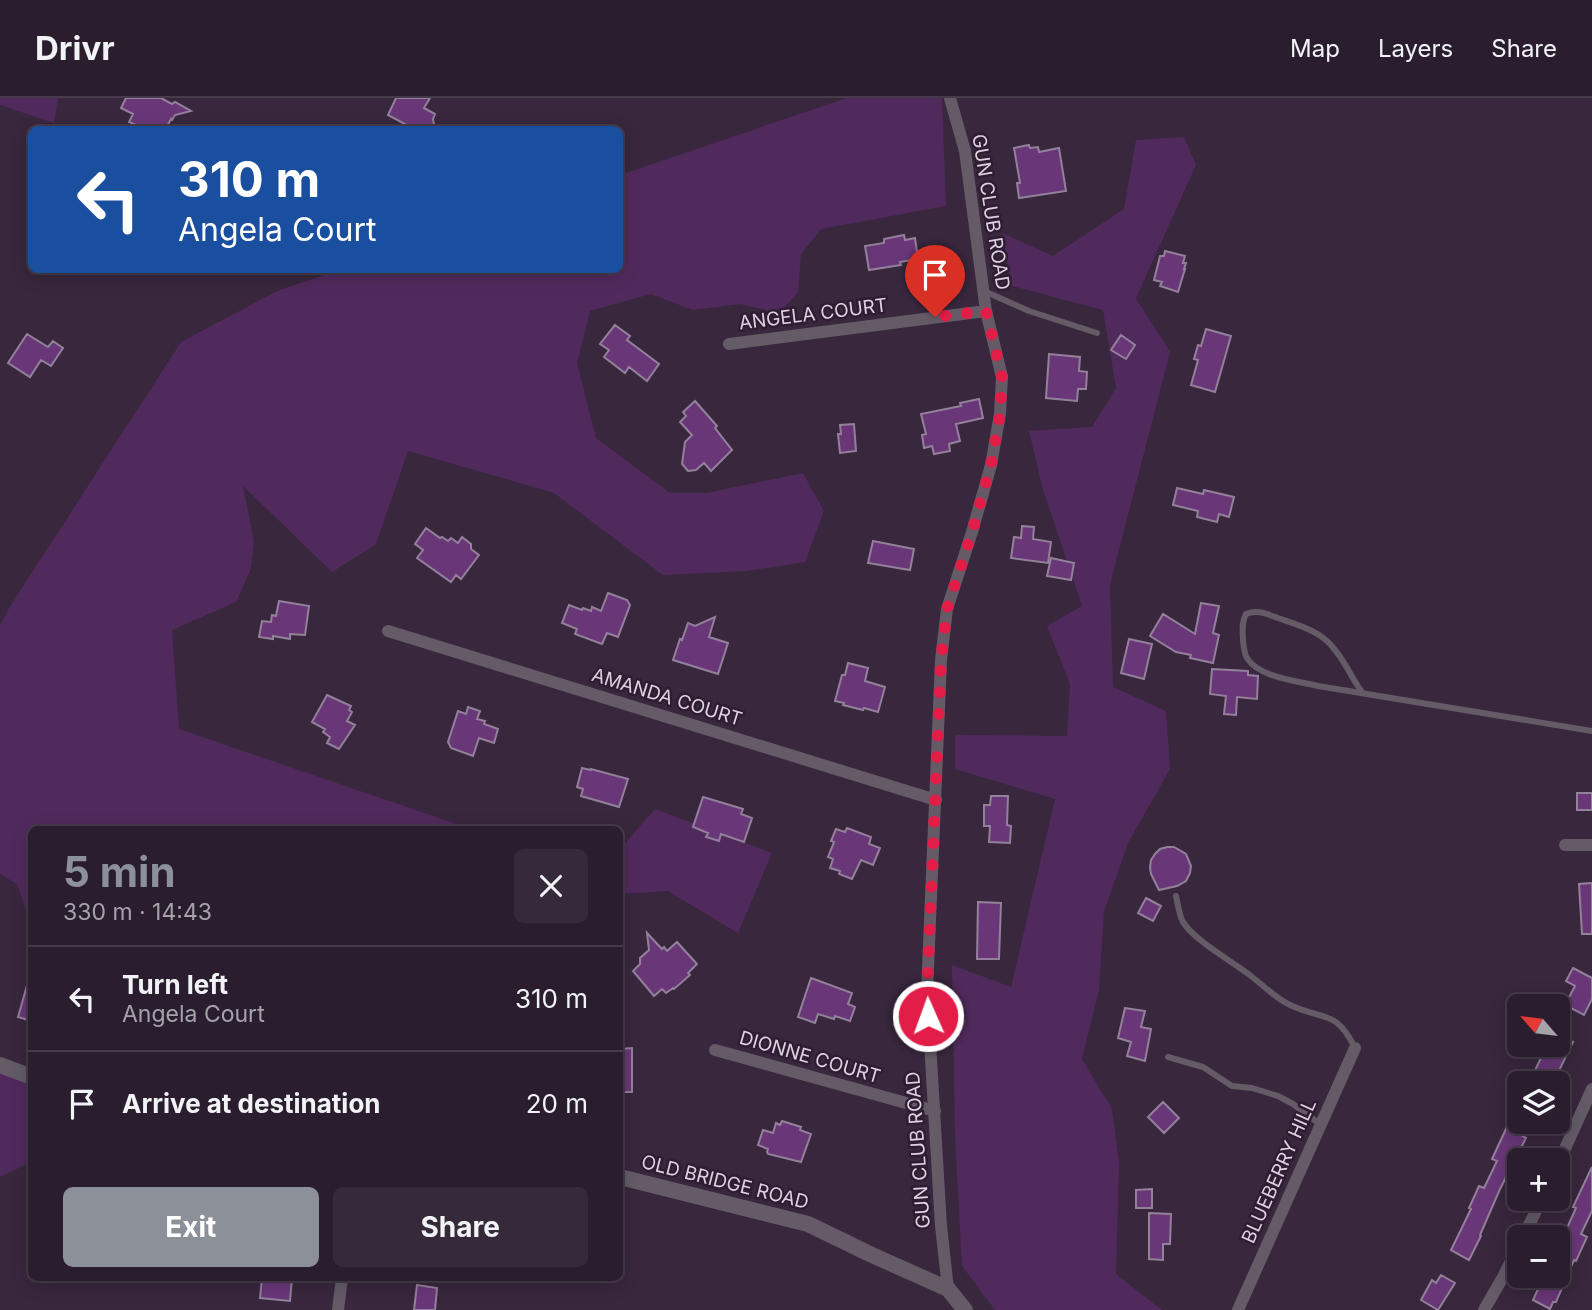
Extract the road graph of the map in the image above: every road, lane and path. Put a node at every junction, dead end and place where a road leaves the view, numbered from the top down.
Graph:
1 (950, 98) edge
2 (984, 290) junction
3 (986, 311) junction
4 (1097, 333) dead end
5 (729, 344) dead end
6 (388, 631) dead end
7 (1362, 692) junction
8 (1592, 731) edge
9 (936, 800) junction
10 (1565, 845) dead end
11 (1592, 845) edge
12 (1176, 895) dead end
13 (1354, 1048) joint
14 (715, 1050) dead end
15 (1168, 1057) dead end
16 (0, 1065) edge
17 (28, 1076) edge
18 (1592, 1088) edge
19 (935, 1111) junction
20 (1321, 1125) junction
21 (1565, 1148) edge
22 (623, 1178) edge
23 (1507, 1269) edge
24 (342, 1281) edge
25 (948, 1289) junction
26 (338, 1310) edge
27 (965, 1310) edge
28 (1238, 1310) edge
29 (1484, 1310) edge

1 - 2 street, GUN CLUB ROAD
2 - 3 street, GUN CLUB ROAD
2 - 4 lane
3 - 5 street, ANGELA COURT
3 - 9 street, GUN CLUB ROAD
6 - 9 street, AMANDA COURT
7 - 7 lane
7 - 8 lane
9 - 19 street, GUN CLUB ROAD
10 - 11 street
12 - 13 lane
13 - 20 street, BLUEBERRY HILL
14 - 19 street, DIONNE COURT
15 - 20 lane
16 - 17 street
18 - 21 street
19 - 25 street, GUN CLUB ROAD
20 - 28 street, BLUEBERRY HILL
22 - 25 street, OLD BRIDGE ROAD
23 - 29 street
24 - 26 street
25 - 27 street, OLD BRIDGE ROAD

